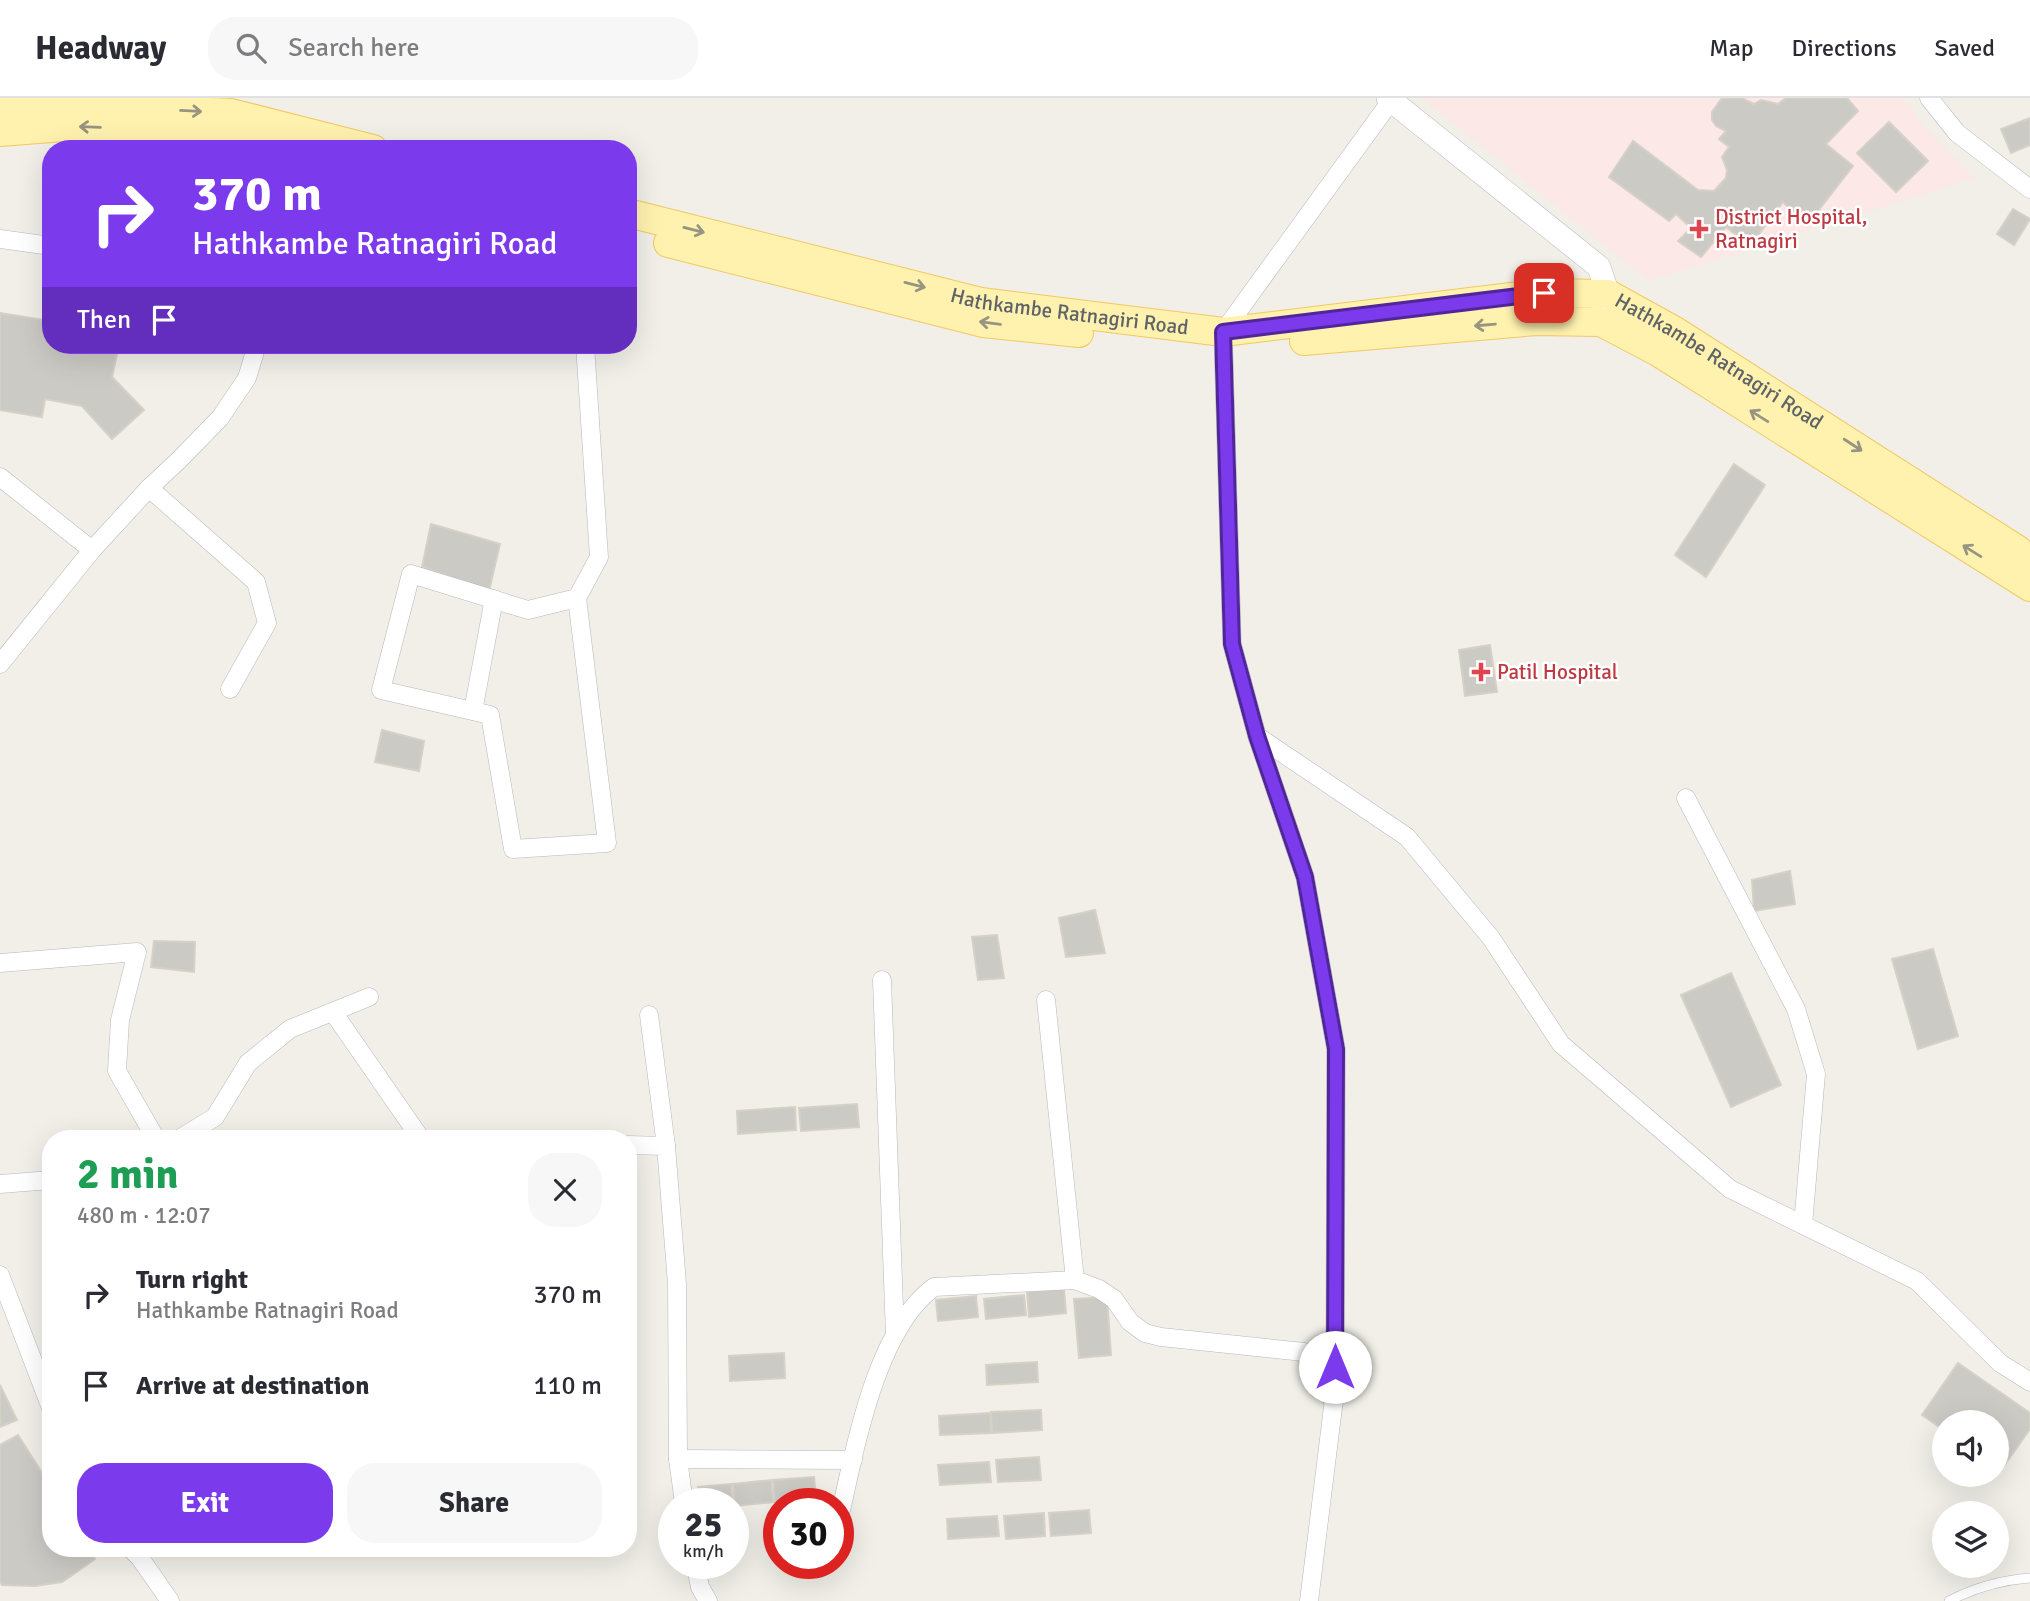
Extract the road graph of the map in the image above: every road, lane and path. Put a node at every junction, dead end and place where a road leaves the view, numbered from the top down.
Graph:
1 (1929, 98) edge
2 (1391, 99) edge
3 (0, 105) edge
4 (0, 132) edge
5 (259, 140) edge
6 (338, 140) edge
7 (2030, 189) edge
8 (637, 215) edge
9 (637, 235) edge
10 (0, 239) edge
11 (42, 245) edge
12 (1608, 294) junction
13 (1601, 321) junction
14 (1223, 340) junction
15 (254, 354) edge
16 (586, 354) edge
17 (0, 477) edge
18 (149, 488) junction
19 (92, 550) junction
20 (2030, 562) edge
21 (2030, 587) edge
22 (577, 598) junction
23 (494, 599) junction
24 (0, 664) edge
25 (230, 689) dead end
26 (473, 711) junction
27 (1257, 736) junction
28 (1686, 797) dead end
29 (0, 963) edge
30 (882, 980) dead end
31 (369, 997) dead end
32 (1046, 1000) dead end
33 (333, 1012) junction
34 (649, 1014) dead end
35 (151, 1130) edge
36 (194, 1130) edge
37 (415, 1130) edge
38 (637, 1144) edge
39 (666, 1146) junction
40 (42, 1181) edge
41 (0, 1184) edge
42 (1803, 1225) junction
43 (0, 1276) edge
44 (1074, 1280) junction
45 (895, 1335) junction
46 (42, 1382) edge
47 (2030, 1382) edge
48 (1334, 1402) junction
49 (678, 1459) junction
50 (853, 1460) junction
51 (682, 1488) edge
52 (846, 1488) edge
53 (139, 1557) edge
54 (2030, 1578) edge
55 (698, 1579) edge
56 (170, 1601) edge
57 (708, 1601) edge
58 (1309, 1601) edge
59 (1949, 1601) edge

1 - 7 street
2 - 12 street
2 - 14 street
3 -> 6 main road
5 -> 4 main road
8 -> 14 main road, Hathkambe Ratnagiri Road
14 -> 9 main road
10 - 11 street
12 - 13 street
12 - 14 main road, Hathkambe Ratnagiri Road
12 -> 20 main road, Hathkambe Ratnagiri Road
13 -> 14 main road
21 -> 13 main road
14 - 27 street
15 - 18 street
16 - 22 street
17 - 19 street
18 - 19 street
18 - 25 street
19 - 24 street
22 - 23 street
22 - 26 street
23 - 26 street
23 - 26 street
27 - 42 street
27 - 48 street
28 - 42 street
29 - 35 street
30 - 45 street
31 - 33 street
32 - 44 street
33 - 36 street
33 - 37 street
34 - 39 street
38 - 39 street
39 - 49 street
40 - 41 street
42 - 47 street
43 - 46 street
44 - 45 street
44 - 48 street
45 - 50 street
48 - 58 street
49 - 50 street
49 - 51 street
50 - 52 street
53 - 56 street
54 - 59 lane
55 - 57 street

